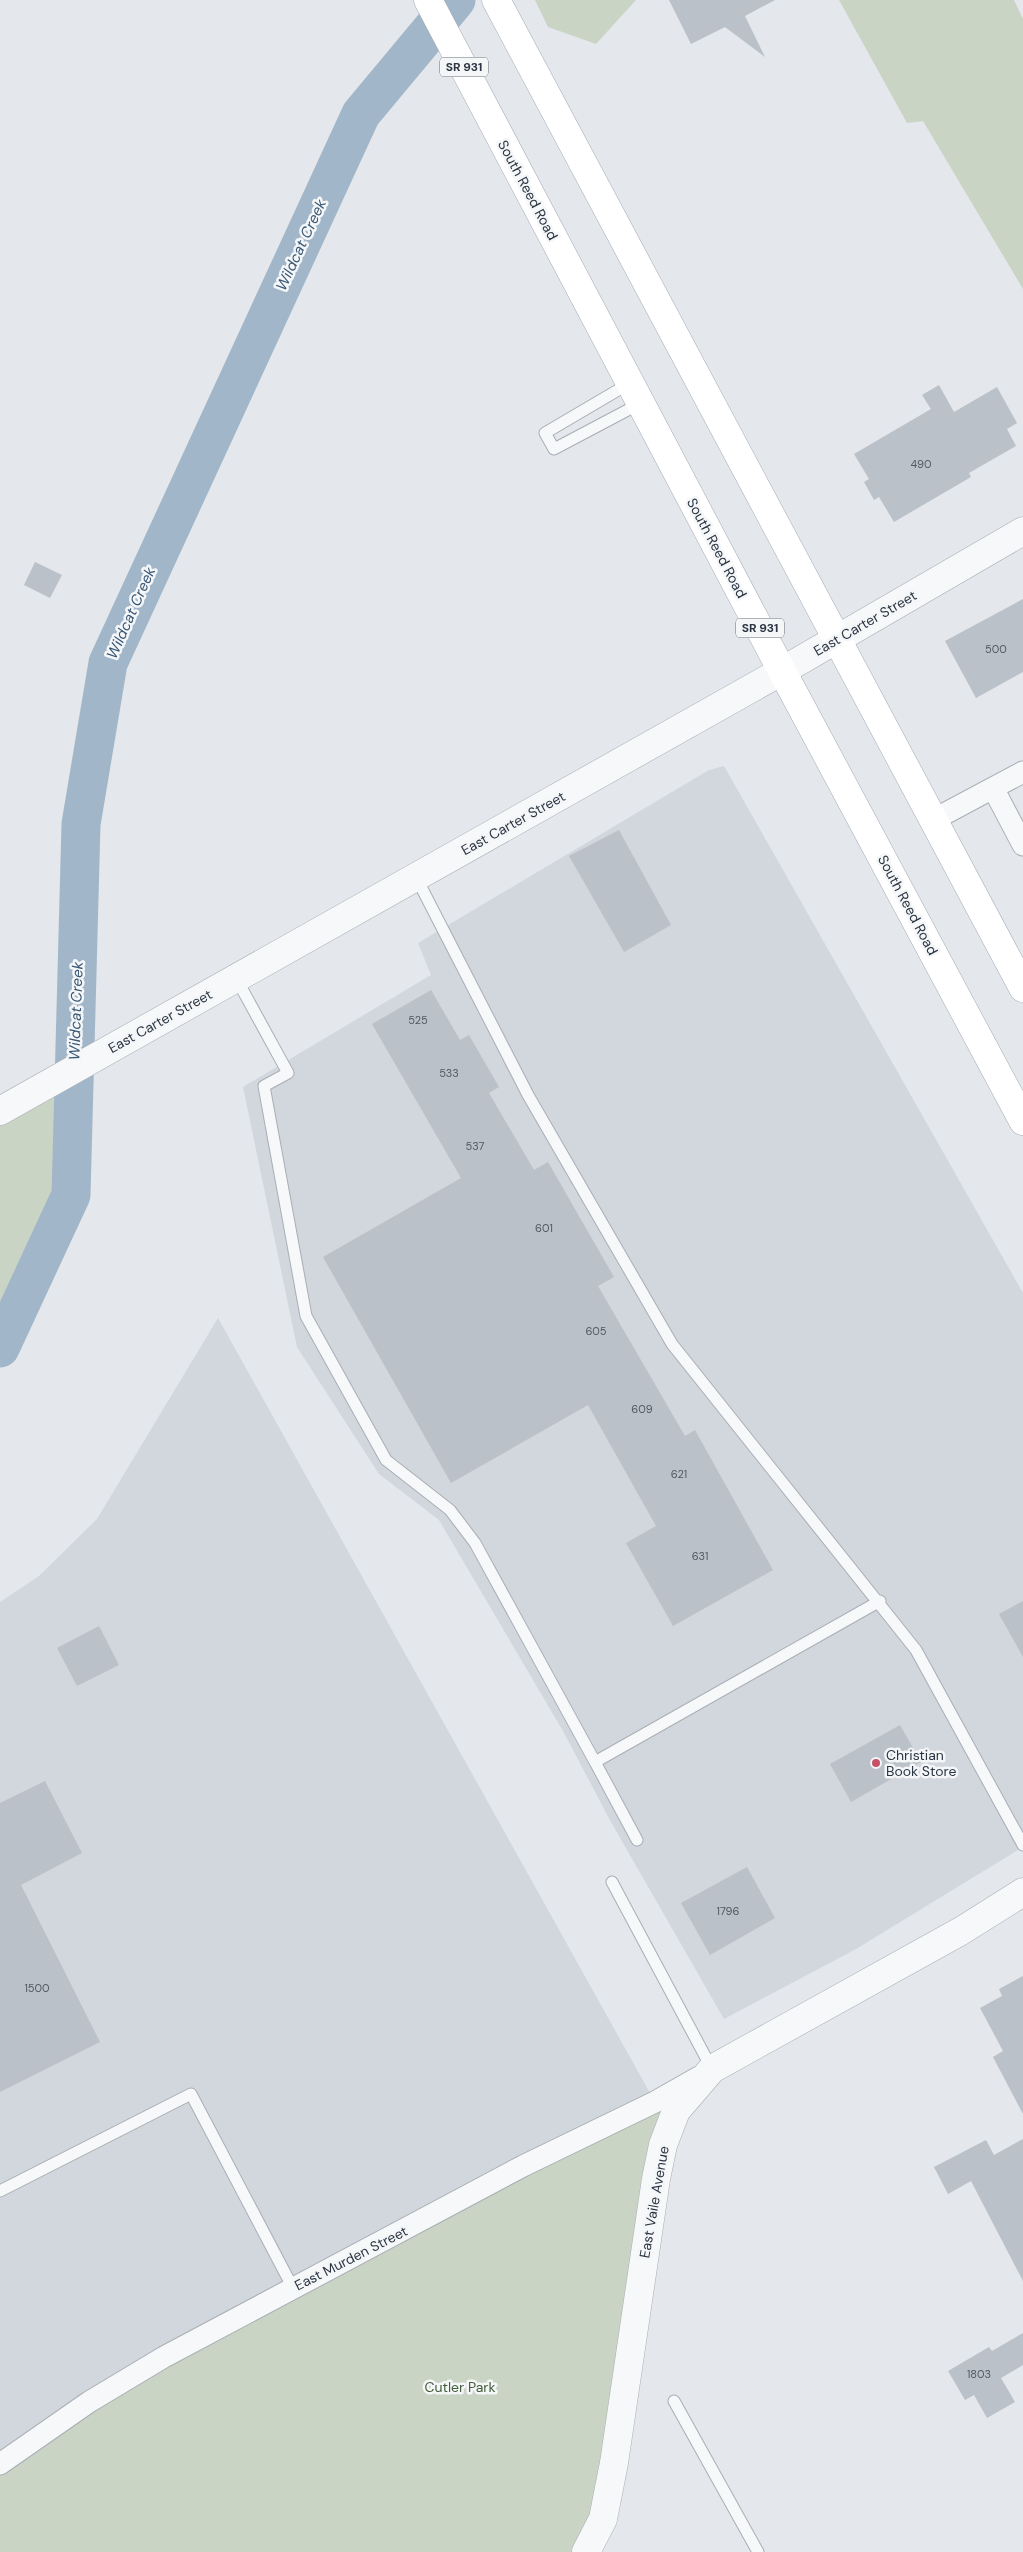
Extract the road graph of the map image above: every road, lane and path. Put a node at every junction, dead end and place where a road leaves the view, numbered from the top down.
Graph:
1 (428, 0) edge
2 (496, 0) edge
3 (636, 393) junction
4 (1023, 531) edge
5 (838, 639) junction
6 (782, 671) junction
7 (1023, 772) edge
8 (993, 788) junction
9 (933, 820) junction
10 (1023, 845) edge
11 (416, 877) junction
12 (236, 978) junction
13 (1023, 988) edge
14 (0, 1111) edge
15 (1023, 1121) edge
16 (880, 1601) junction
17 (595, 1762) junction
18 (637, 1840) dead end
19 (1023, 1845) edge
20 (612, 1882) dead end
21 (1023, 1892) edge
22 (712, 2069) junction
23 (0, 2191) edge
24 (293, 2288) junction
25 (674, 2401) dead end
26 (0, 2464) edge
27 (586, 2552) edge
28 (758, 2552) edge

1 - 3 main road, South Reed Road / SR 931
2 - 5 main road
3 - 3 lane
3 - 6 main road, South Reed Road / SR 931
4 - 5 street, East Carter Street
5 - 6 street, East Carter Street
5 - 9 main road
6 - 11 street, East Carter Street
6 - 15 main road, South Reed Road / SR 931
7 - 8 street
8 - 9 street
8 - 10 street
9 - 13 main road
11 - 12 street, East Carter Street
11 - 16 lane
12 - 14 street, East Carter Street
12 - 17 lane
16 - 17 lane
16 - 19 lane
17 - 18 lane
20 - 22 lane
21 - 22 street, East Vaile Avenue
22 - 24 street, East Murden Street
22 - 27 street, East Vaile Avenue
23 - 24 lane
24 - 26 street, East Murden Street
25 - 28 lane

